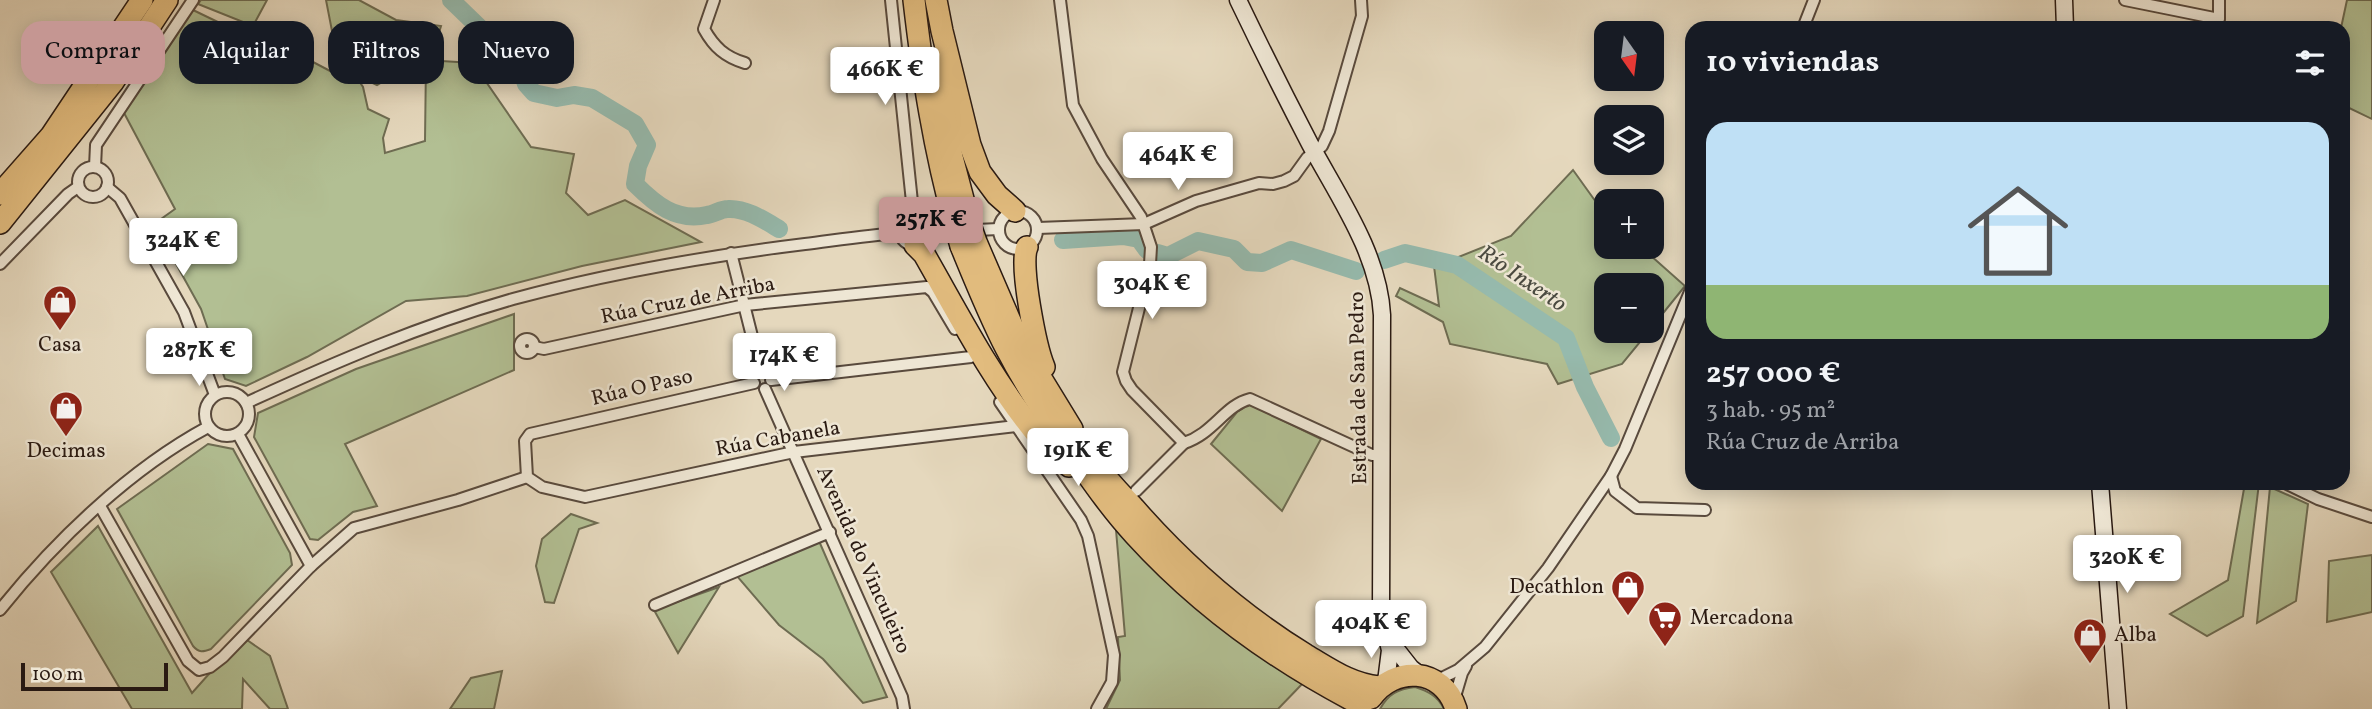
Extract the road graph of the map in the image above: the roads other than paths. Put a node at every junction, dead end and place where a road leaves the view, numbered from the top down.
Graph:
1 (142, 0) edge
2 (167, 0) edge
3 (193, 0) edge
4 (715, 0) edge
5 (891, 0) edge
6 (914, 0) edge
7 (928, 0) edge
8 (936, 0) edge
9 (1060, 0) edge
10 (1237, 0) edge
11 (1361, 0) edge
12 (1814, 0) edge
13 (2064, 0) edge
14 (2125, 0) edge
15 (2219, 0) edge
16 (1806, 21) edge
17 (2066, 21) edge
18 (745, 63) dead end
19 (1315, 153) junction
20 (95, 167) junction
21 (78, 187) junction
22 (107, 187) junction
23 (0, 194) edge
24 (1015, 211) junction
25 (907, 218) junction
26 (0, 223) edge
27 (1144, 224) junction
28 (1038, 228) junction
29 (999, 229) junction
30 (965, 234) junction
31 (916, 240) junction
32 (1027, 247) junction
33 (732, 253) junction
34 (0, 264) edge
35 (930, 289) junction
36 (1685, 304) edge
37 (745, 306) junction
38 (534, 347) dead end
39 (971, 357) junction
40 (764, 384) junction
41 (215, 396) junction
42 (246, 403) junction
43 (1016, 426) junction
44 (208, 427) junction
45 (238, 434) junction
46 (1184, 443) junction
47 (1082, 444) junction
48 (794, 452) junction
49 (1382, 455) junction
50 (1611, 476) junction
51 (527, 477) junction
52 (1097, 489) junction
53 (2101, 490) edge
54 (2299, 490) edge
55 (1136, 491) dead end
56 (100, 506) junction
57 (1705, 510) dead end
58 (2372, 517) edge
59 (830, 532) junction
60 (310, 566) junction
61 (654, 605) dead end
62 (0, 610) edge
63 (1389, 640) junction
64 (1469, 661) junction
65 (1429, 678) junction
66 (1382, 685) junction
67 (1455, 706) edge
68 (904, 709) edge
69 (1097, 709) edge
70 (1362, 709) edge
71 (1367, 709) edge
72 (2118, 709) edge

1 - 23 highway
2 - 26 highway
3 - 20 street
4 - 18 street
5 - 25 street
6 - 30 highway
7 - 30 highway
8 - 24 highway
9 - 27 street
10 - 19 street, Estrada de San Pedro
11 - 19 street
12 - 16 street
13 - 17 street
14 - 15 street
19 - 27 street
19 - 49 street, Estrada de San Pedro
20 - 21 street
20 - 22 street
21 - 22 street
21 - 34 street
22 - 41 street
24 - 28 street
24 - 29 street
25 - 31 street
25 - 31 street
27 - 28 street
27 - 46 street
28 - 32 street
29 - 31 street
29 - 32 street
30 - 47 highway
30 - 52 highway
31 - 33 street
31 - 35 street
31 - 52 highway
32 - 47 highway
33 - 37 street
33 - 42 street
35 - 37 street, Rúa Cruz de Arriba
35 - 39 street
36 - 50 street
37 - 38 street, Rúa Cruz de Arriba
37 - 40 street
39 - 40 street, Rúa O Paso
39 - 43 street
40 - 48 street, Avenida do Vinculeiro
40 - 51 street, Rúa O Paso
41 - 42 street
41 - 44 street
42 - 45 street
43 - 48 street, Rúa Cabanela
43 - 69 street
44 - 45 street
44 - 56 street
45 - 60 street
46 - 49 street
46 - 55 street
47 - 66 highway
48 - 51 street, Rúa Cabanela
48 - 59 street, Avenida do Vinculeiro
49 - 63 street, Estrada de San Pedro
50 - 57 street
50 - 64 street
51 - 60 street
52 - 70 highway
53 - 72 street
54 - 58 street
56 - 60 street
56 - 62 street
59 - 61 street
59 - 68 street, Avenida do Vinculeiro
63 - 65 street
63 - 66 street
64 - 65 street
64 - 67 street
65 - 66 highway
65 - 67 highway
66 - 71 highway

